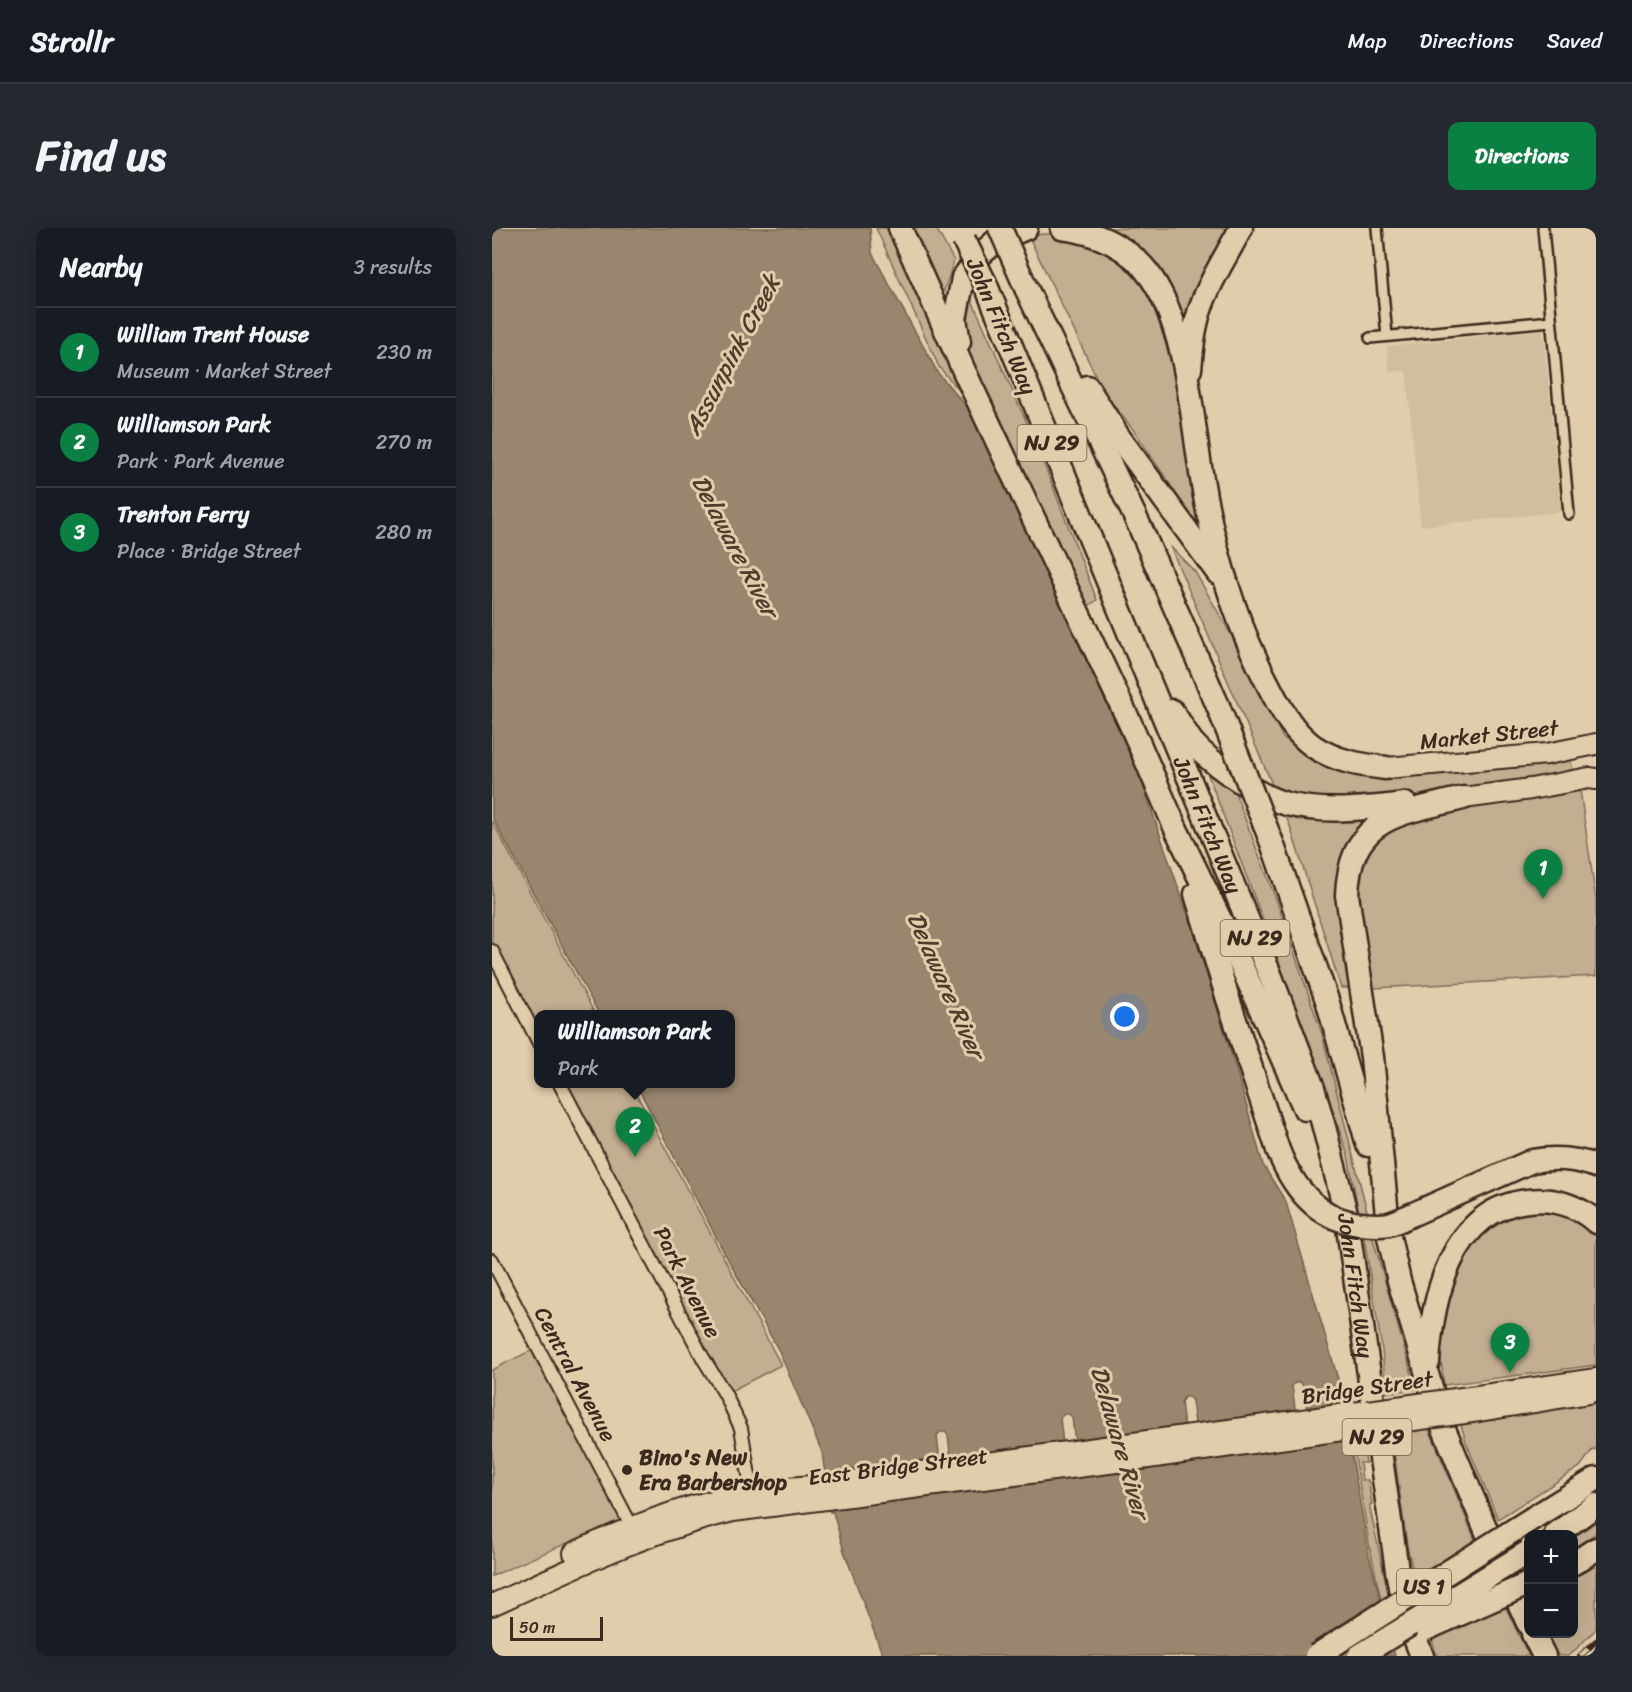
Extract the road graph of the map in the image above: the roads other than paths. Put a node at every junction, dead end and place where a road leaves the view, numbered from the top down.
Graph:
1 (900, 228) edge
2 (1000, 228) edge
3 (1011, 228) edge
4 (1026, 228) edge
5 (1062, 228) edge
6 (1242, 228) edge
7 (1377, 228) edge
8 (1543, 228) edge
9 (961, 234) edge
10 (1029, 294) junction
11 (1551, 321) junction
12 (1387, 336) junction
13 (1370, 338) dead end
14 (965, 373) junction
15 (1188, 383) junction
16 (1569, 514) dead end
17 (1228, 587) junction
18 (1144, 669) junction
19 (1596, 744) edge
20 (1386, 768) joint
21 (1596, 779) edge
22 (1463, 798) junction
23 (1176, 829) junction
24 (492, 951) edge
25 (534, 1033) edge
26 (563, 1088) edge
27 (1596, 1166) edge
28 (1346, 1214) junction
29 (1596, 1222) edge
30 (1389, 1237) junction
31 (492, 1260) edge
32 (1427, 1376) junction
33 (1596, 1379) edge
34 (1596, 1392) edge
35 (1478, 1404) junction
36 (1146, 1450) joint
37 (1596, 1467) edge
38 (1596, 1479) edge
39 (753, 1500) junction
40 (1596, 1505) edge
41 (1554, 1506) junction
42 (1562, 1530) edge
43 (635, 1533) junction
44 (1596, 1548) edge
45 (1524, 1554) edge
46 (1578, 1560) edge
47 (1524, 1586) edge
48 (492, 1594) edge
49 (492, 1605) edge
50 (1524, 1614) edge
51 (1535, 1638) edge
52 (1316, 1656) edge
53 (1359, 1656) edge
54 (1364, 1656) edge
55 (1422, 1656) edge
56 (1544, 1656) edge

1 - 14 highway
2 - 10 highway, NJ 29, bridge
3 - 10 highway, bridge
4 - 14 highway
5 - 15 highway
6 - 15 highway
7 - 12 street
8 - 11 street
9 - 18 highway, John Fitch Way / NJ 29, bridge
10 - 17 highway
10 - 30 highway, NJ 29, bridge
11 - 12 street
11 - 16 street
12 - 13 street
14 - 23 highway
15 - 17 highway
17 - 20 highway
18 - 22 highway
18 - 28 highway, John Fitch Way / NJ 29
19 - 20 main road, Market Street
21 - 22 main road
22 - 30 highway
23 - 27 highway, bridge
23 - 28 highway
24 - 25 street
26 - 39 street, Park Avenue
28 - 55 highway, John Fitch Way / NJ 29
29 - 32 highway
30 - 32 highway, NJ 29
31 - 43 street, Central Avenue
32 - 50 highway, NJ 29
33 - 35 main road, Bridge Street
34 - 35 main road, Bridge Street
35 - 36 main road, Bridge Street, bridge
36 - 39 main road, East Bridge Street
37 - 41 highway
38 - 41 highway, US 1
39 - 43 main road, East Bridge Street
40 - 42 highway
41 - 52 highway, US 1, bridge
43 - 48 main road, East Bridge Street
43 - 49 main road, East Bridge Street
44 - 46 highway
45 - 53 highway, US 1, bridge
47 - 54 highway, bridge
51 - 56 highway

